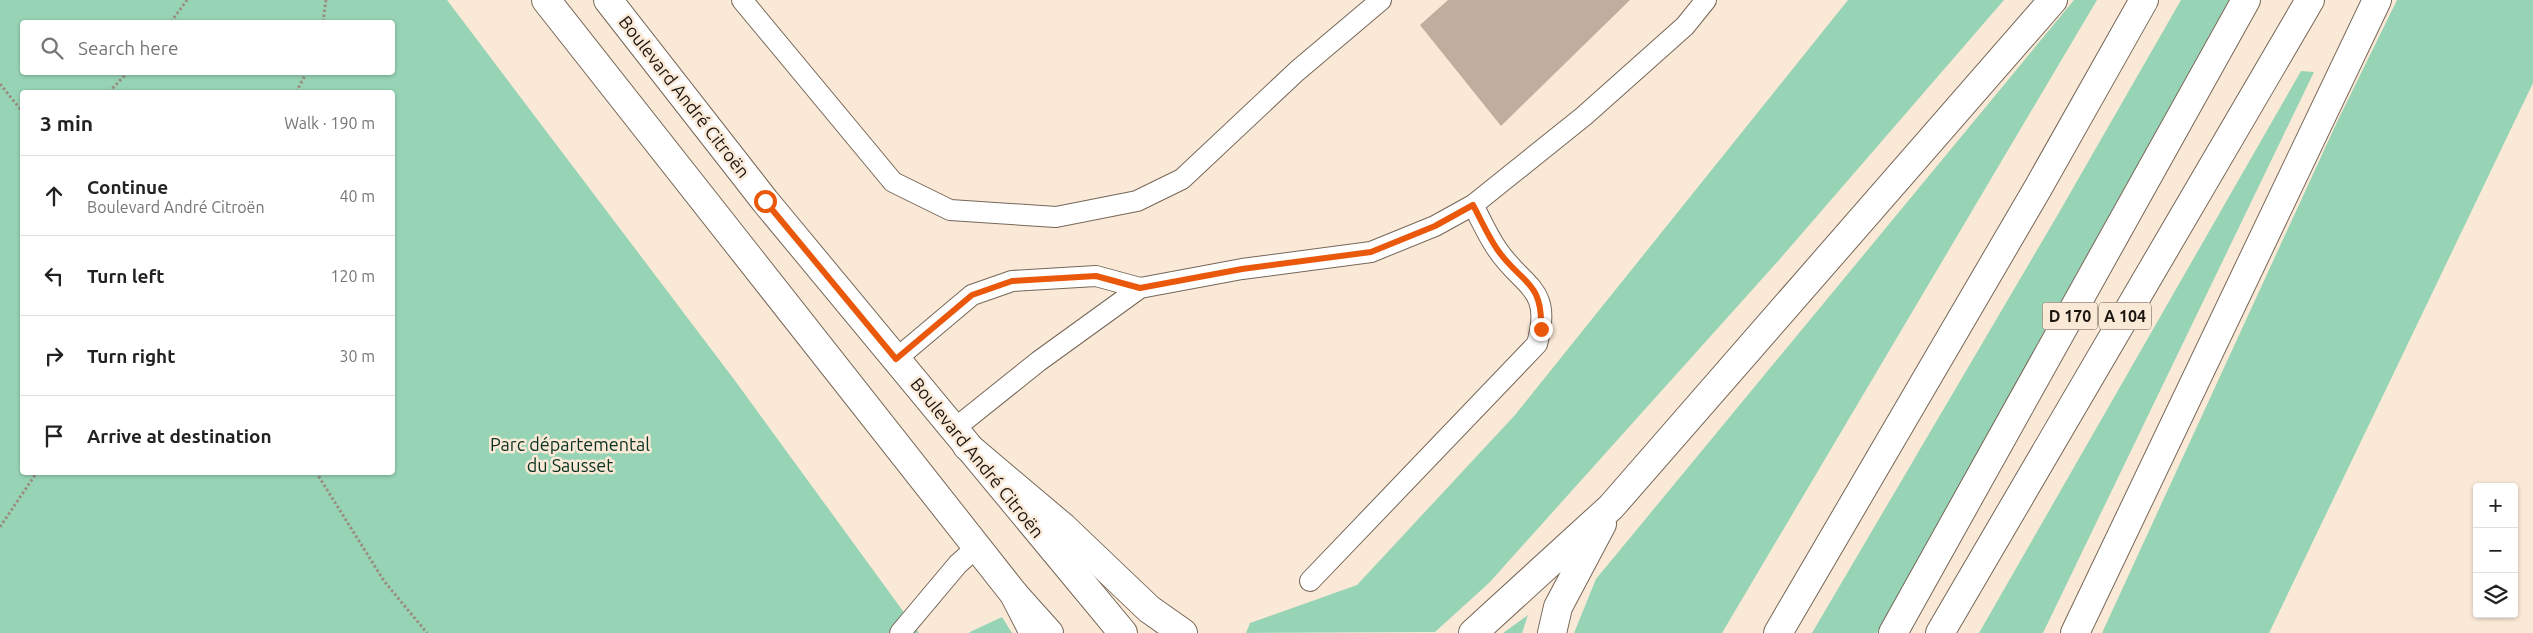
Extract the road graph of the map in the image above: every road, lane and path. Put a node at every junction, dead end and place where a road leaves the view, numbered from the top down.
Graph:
1 (187, 0) edge
2 (326, 0) edge
3 (546, 0) edge
4 (608, 0) edge
5 (742, 0) edge
6 (1381, 0) edge
7 (1706, 0) edge
8 (2053, 0) edge
9 (2144, 0) edge
10 (2246, 0) edge
11 (2310, 0) edge
12 (2377, 0) edge
13 (172, 20) edge
14 (323, 20) edge
15 (125, 75) edge
16 (304, 75) edge
17 (0, 84) edge
18 (111, 90) edge
19 (297, 90) edge
20 (20, 109) edge
21 (1473, 205) junction
22 (1140, 288) junction
23 (896, 359) junction
24 (960, 438) junction
25 (36, 475) edge
26 (318, 475) edge
27 (1611, 507) junction
28 (0, 527) edge
29 (977, 547) junction
30 (1310, 581) dead end
31 (1014, 594) junction
32 (427, 633) edge
33 (900, 633) edge
34 (1034, 633) edge
35 (1049, 633) edge
36 (1123, 633) edge
37 (1183, 633) edge
38 (1473, 633) edge
39 (1552, 633) edge
40 (1778, 633) edge
41 (1893, 633) edge
42 (1940, 633) edge
43 (2075, 633) edge

1 - 13 path
2 - 14 path
3 - 29 main road
4 - 23 main road, Boulevard André Citroën
5 - 6 lane
7 - 21 lane
8 - 27 main road
9 - 40 main road
10 - 41 main road, D 170
11 - 42 main road, A 104
12 - 43 main road
15 - 18 path
16 - 19 path
17 - 20 path
21 - 22 lane
21 - 30 lane
22 - 23 lane
22 - 24 lane
23 - 24 main road, Boulevard André Citroën
24 - 36 main road, Boulevard André Citroën
24 - 37 main road
25 - 28 path
26 - 32 path
27 - 38 main road
27 - 39 main road
29 - 31 main road
29 - 33 lane
31 - 34 main road
31 - 35 main road

